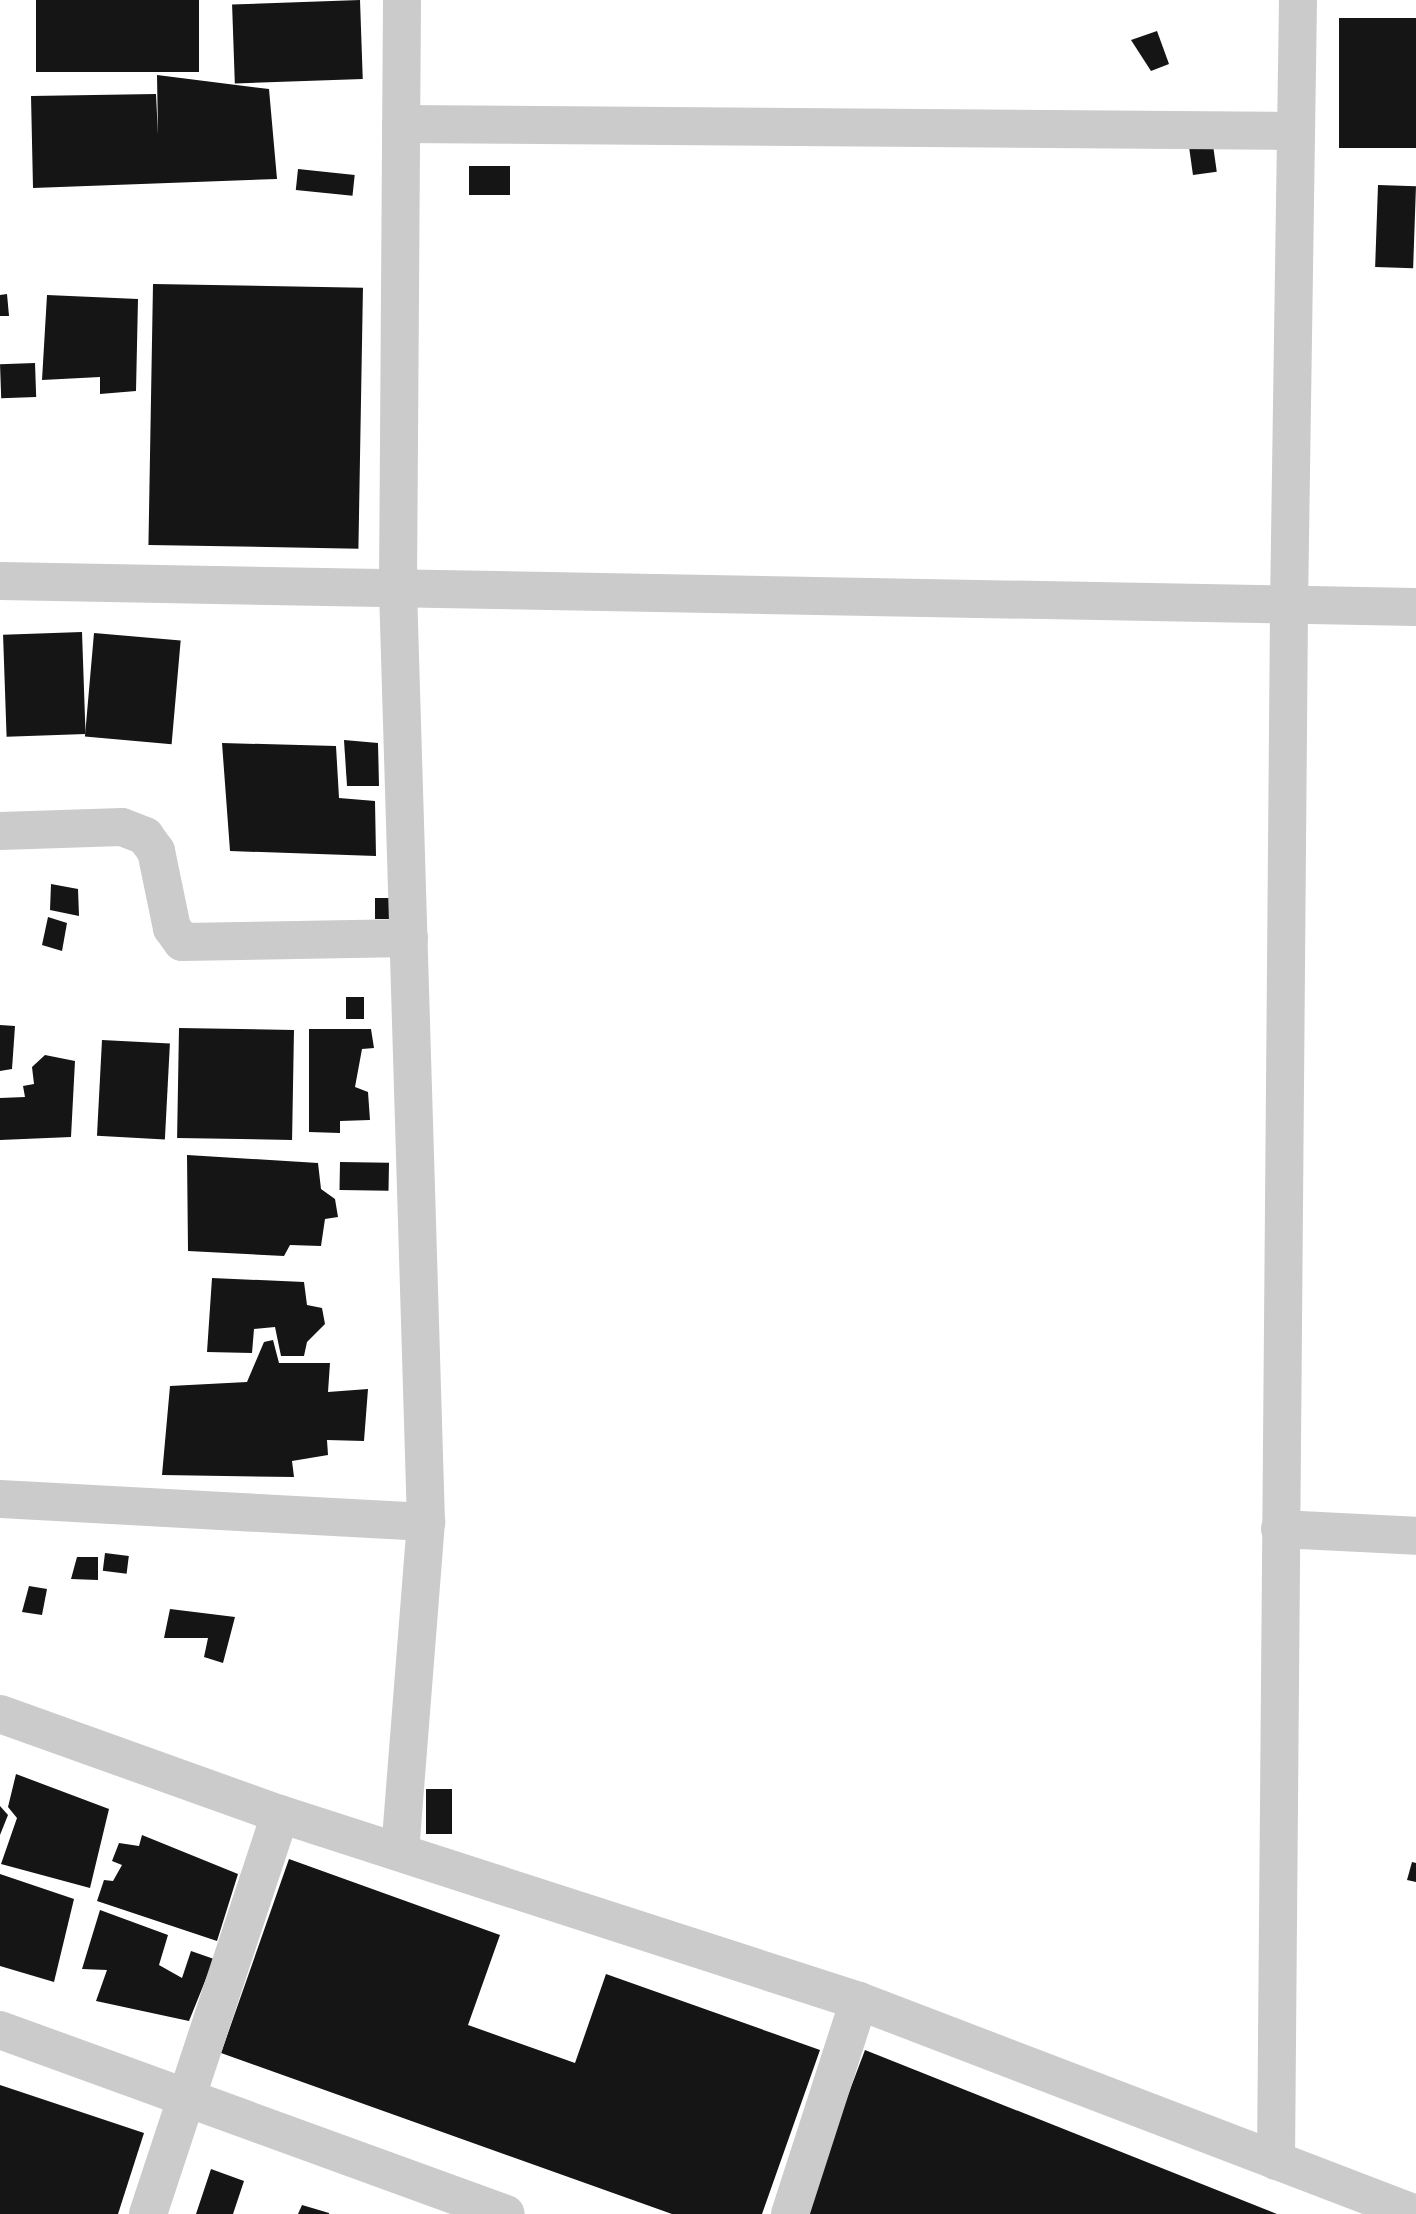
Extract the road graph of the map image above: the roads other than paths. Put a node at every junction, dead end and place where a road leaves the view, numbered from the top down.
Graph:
1 (402, 0) edge
2 (1298, 0) edge
3 (401, 124) junction
4 (1294, 131) junction
5 (0, 581) edge
6 (398, 587) junction
7 (1289, 607) junction
8 (1416, 607) edge
9 (0, 831) edge
10 (409, 938) junction
11 (0, 1499) edge
12 (426, 1522) junction
13 (1280, 1529) junction
14 (1416, 1536) edge
15 (0, 1714) edge
16 (280, 1814) junction
17 (400, 1852) junction
18 (859, 2001) junction
19 (0, 2030) edge
20 (185, 2096) junction
21 (1276, 2161) junction
22 (148, 2214) edge
23 (506, 2214) edge
24 (790, 2214) edge
25 (1416, 2214) edge

1 - 3 street
2 - 4 street
3 - 4 street
3 - 6 street
4 - 7 street
5 - 6 street
6 - 7 street
6 - 10 street
7 - 8 street
7 - 13 street
9 - 10 street
10 - 12 street
11 - 12 street
12 - 17 street
13 - 14 street
13 - 21 street
15 - 16 street
16 - 17 street
16 - 20 street
17 - 18 street
18 - 21 street
18 - 24 street
19 - 20 street
20 - 22 street
20 - 23 street
21 - 25 street

